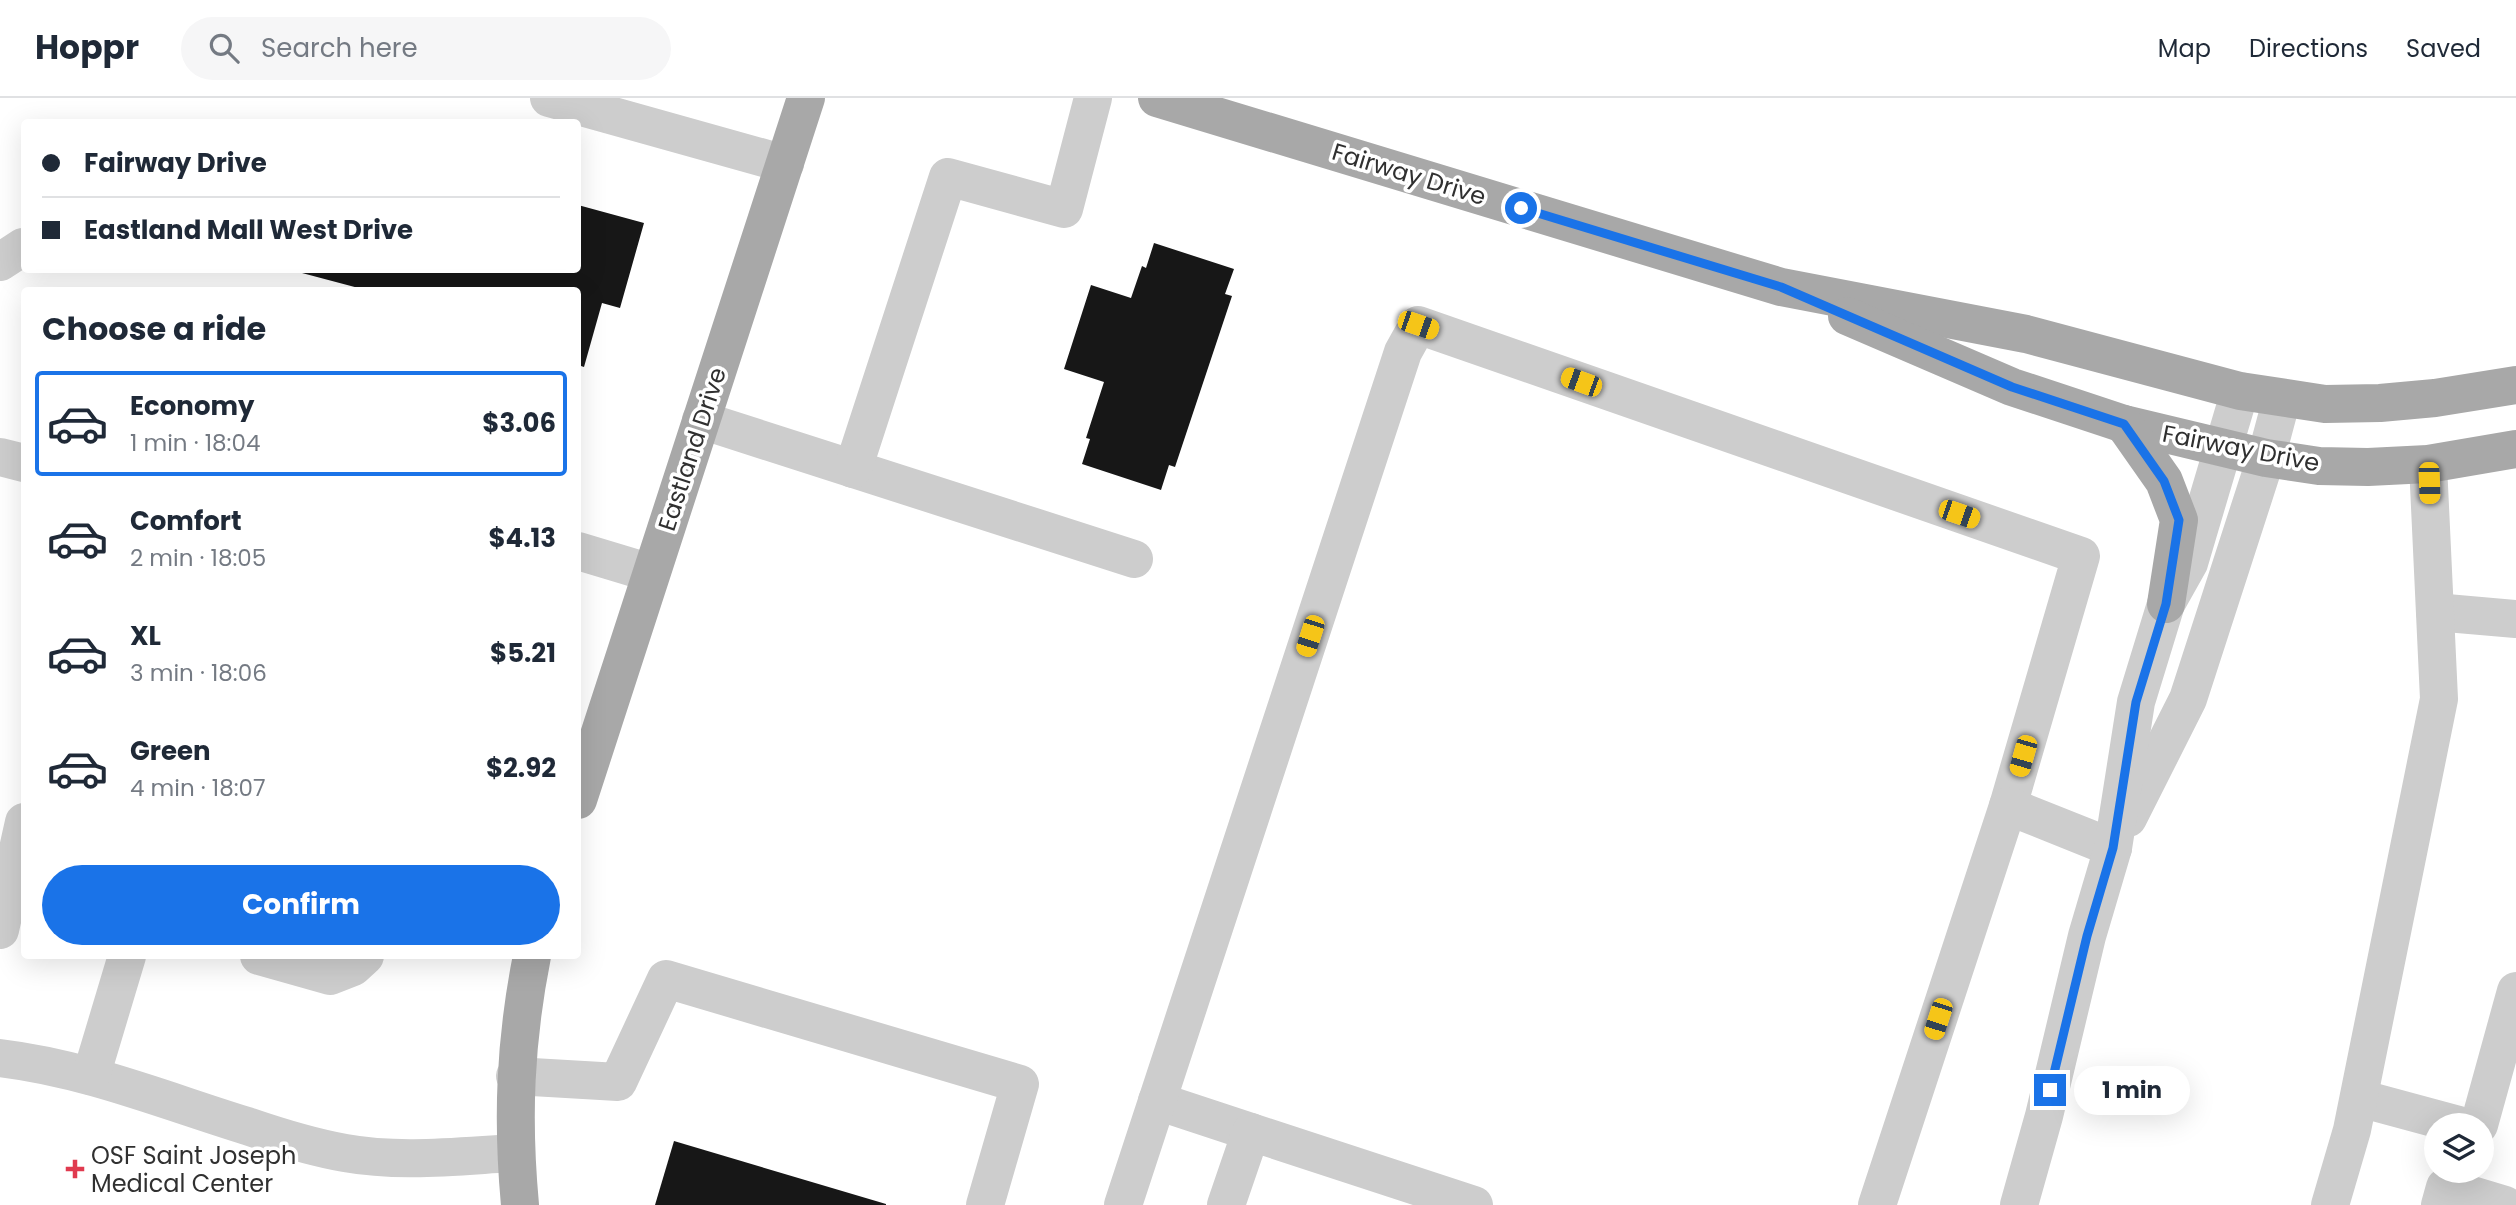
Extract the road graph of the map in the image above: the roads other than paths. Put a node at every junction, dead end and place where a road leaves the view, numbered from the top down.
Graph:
1 (549, 98) edge
2 (806, 98) edge
3 (1093, 98) edge
4 (1157, 98) edge
5 (785, 164) junction
6 (1781, 287) junction
7 (2516, 385) edge
8 (2240, 391) junction
9 (2282, 398) junction
10 (701, 420) junction
11 (2124, 424) junction
12 (2223, 449) junction
13 (2516, 449) edge
14 (0, 457) edge
15 (2266, 458) junction
16 (21, 462) edge
17 (2428, 464) junction
18 (853, 469) junction
19 (581, 552) edge
20 (1134, 559) dead end
21 (652, 573) junction
22 (2166, 604) junction
23 (2435, 612) junction
24 (2516, 619) edge
25 (581, 791) edge
26 (0, 806) edge
27 (2008, 806) junction
28 (21, 811) edge
29 (21, 836) edge
30 (2113, 848) junction
31 (0, 930) edge
32 (126, 959) edge
33 (270, 959) edge
34 (362, 959) edge
35 (531, 959) edge
36 (2516, 991) edge
37 (0, 1058) edge
38 (91, 1076) junction
39 (515, 1076) junction
40 (2359, 1098) junction
41 (1157, 1101) junction
42 (2482, 1113) edge
43 (2424, 1116) edge
44 (1251, 1132) junction
45 (515, 1153) junction
46 (520, 1205) edge
47 (985, 1205) edge
48 (1123, 1205) edge
49 (1226, 1205) edge
50 (1474, 1205) edge
51 (1877, 1205) edge
52 (2019, 1205) edge
53 (2330, 1205) edge
54 (2440, 1205) edge
55 (2505, 1205) edge

1 - 5 street
2 - 5 main road, Eastland Drive
3 - 18 street
4 - 6 main road, Fairway Drive
5 - 10 main road, Eastland Drive
6 - 8 main road, Fairway Drive
6 - 11 main road, Fairway Drive
7 - 9 main road, Fairway Drive
8 - 9 main road, Fairway Drive
8 - 12 street
9 - 15 street
10 - 18 street
10 - 21 main road, Eastland Drive
11 - 12 main road, Fairway Drive
11 - 22 main road
12 - 15 main road, Fairway Drive
12 - 22 street
13 - 17 main road, Fairway Drive
14 - 16 street
15 - 17 main road, Fairway Drive
15 - 30 street
17 - 23 street
18 - 20 street
19 - 21 street
21 - 25 main road, Eastland Drive
22 - 30 street
23 - 24 street
23 - 40 street
26 - 28 street
27 - 30 street
27 - 41 street
27 - 51 street
29 - 31 street
30 - 52 street
32 - 38 street
33 - 34 street
35 - 39 main road
36 - 42 street
37 - 38 street
38 - 45 street
39 - 45 main road
39 - 47 street
40 - 43 street
40 - 53 street
41 - 44 street
41 - 48 street
44 - 49 street
44 - 50 street
45 - 46 main road
54 - 55 street

